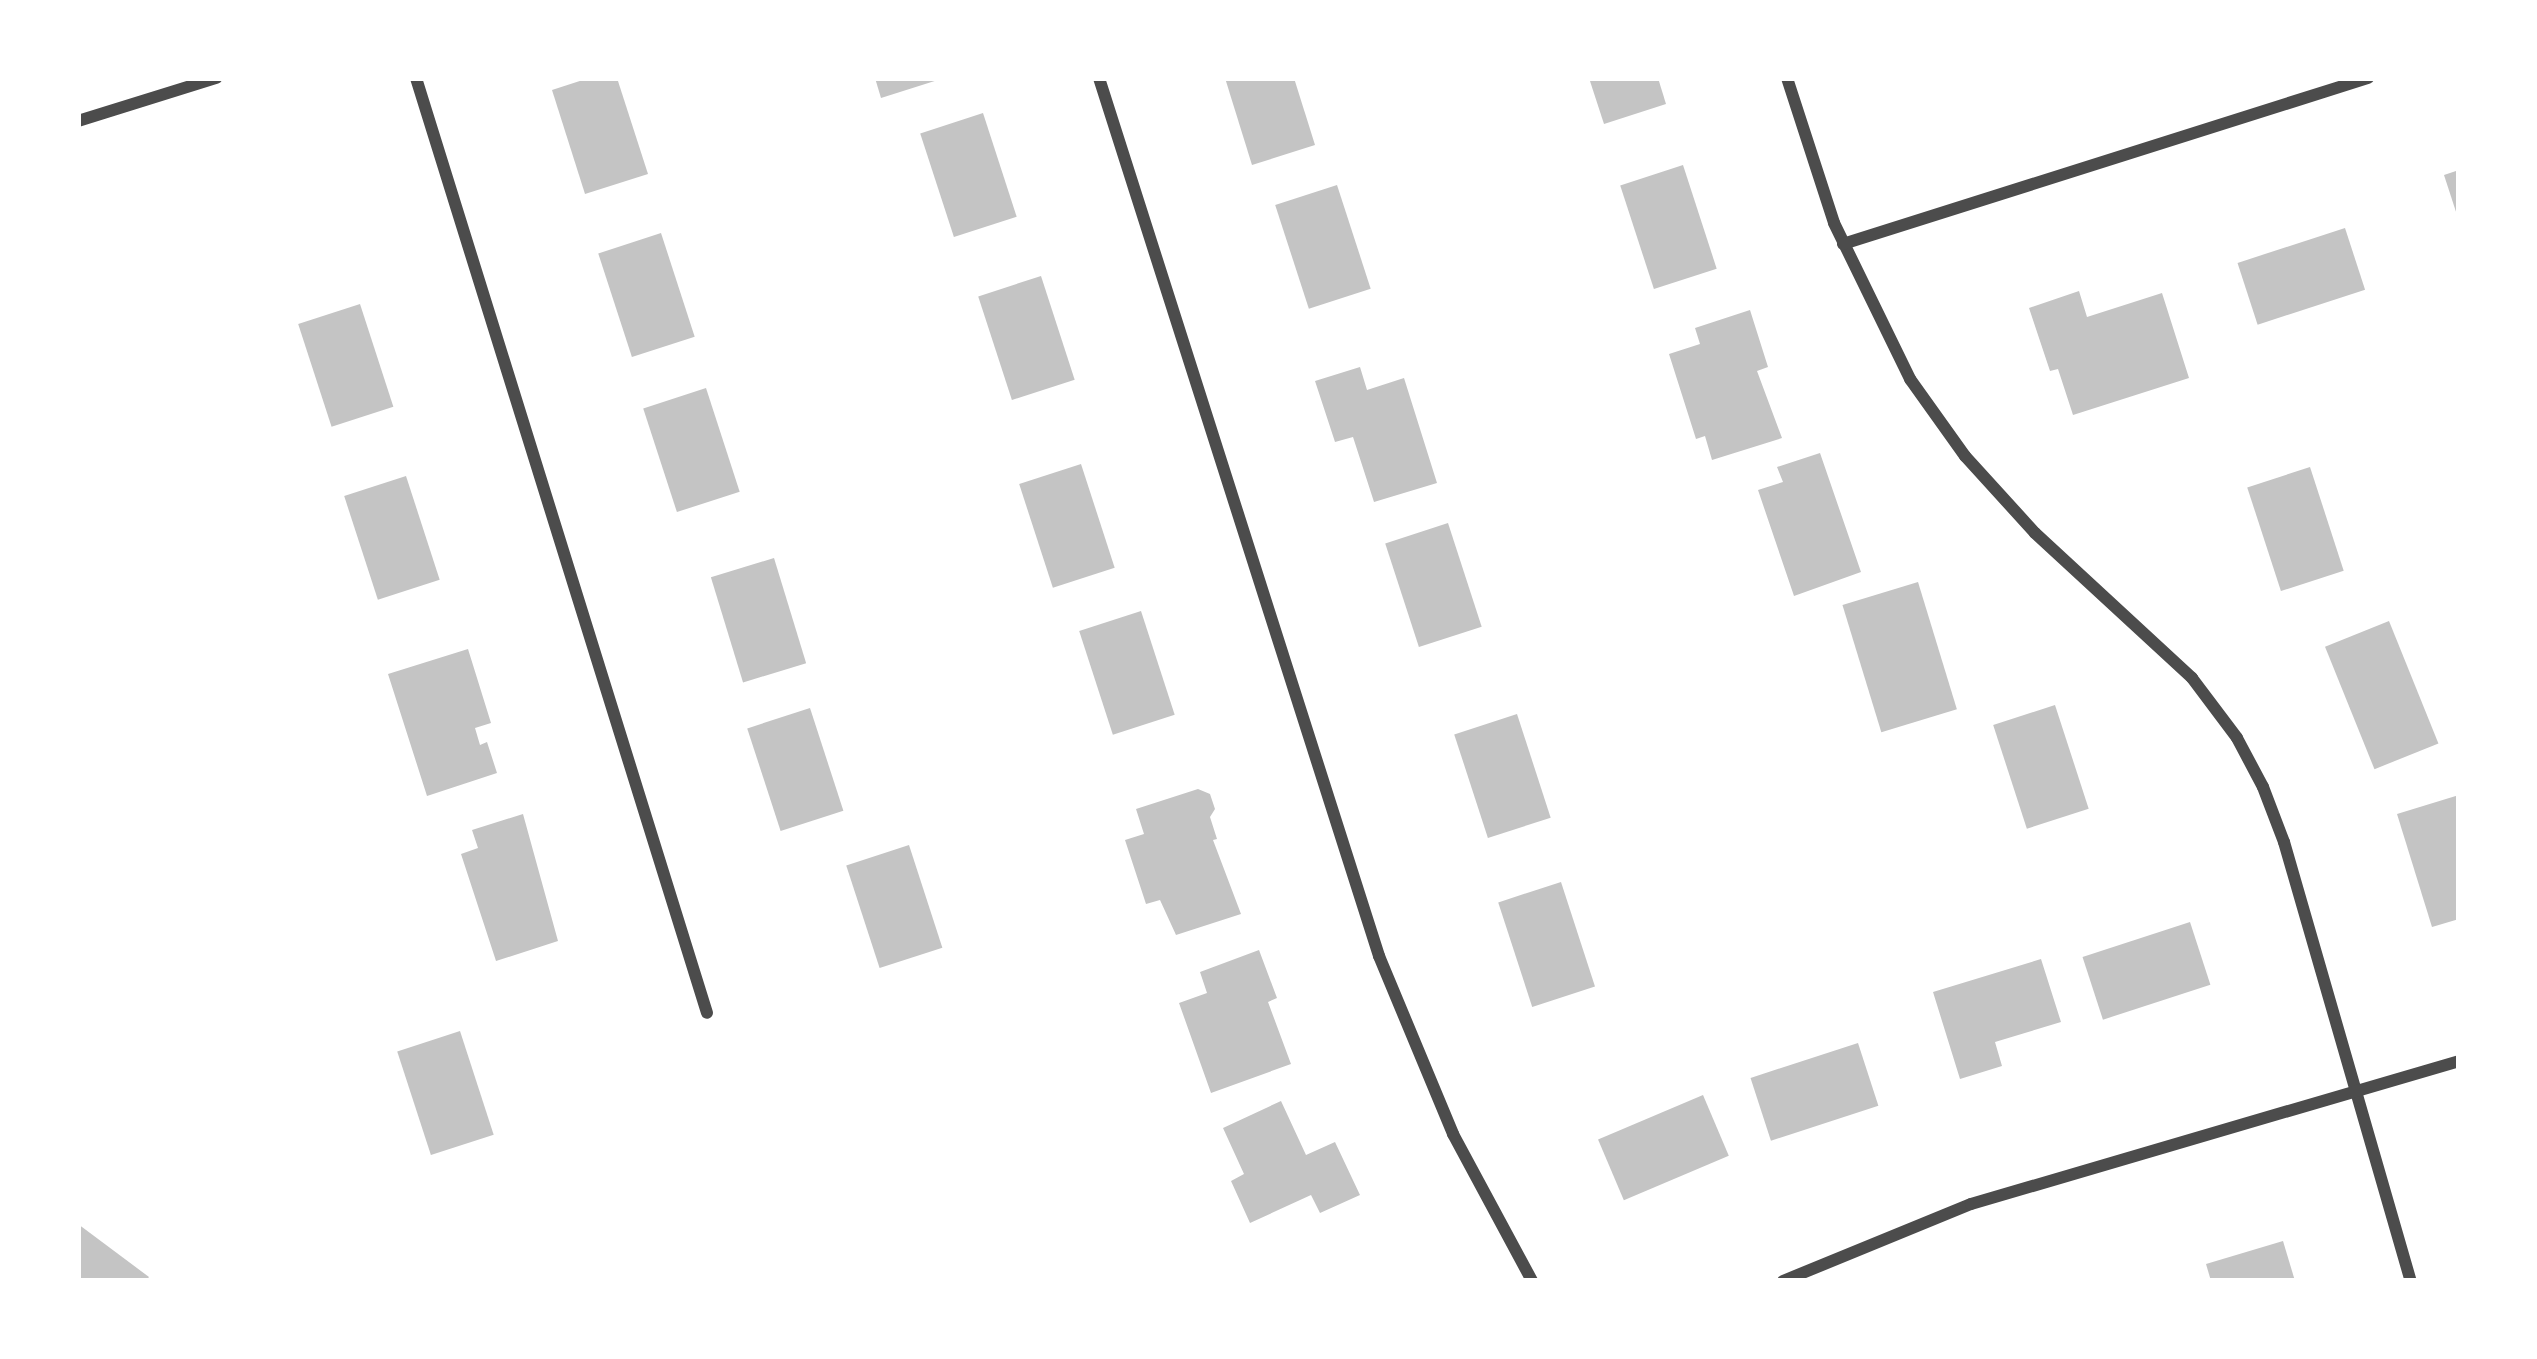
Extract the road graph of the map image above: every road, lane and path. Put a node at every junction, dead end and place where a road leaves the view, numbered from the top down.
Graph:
1 (216, 78) edge
2 (416, 78) edge
3 (1099, 78) edge
4 (1787, 78) edge
5 (2368, 78) edge
6 (78, 121) edge
7 (1843, 244) junction
8 (707, 1013) dead end
9 (2459, 1061) edge
10 (2356, 1091) junction
11 (1532, 1281) edge
12 (1784, 1281) edge
13 (2410, 1281) edge

1 - 6 street
2 - 8 street
3 - 11 street
4 - 7 street
5 - 7 street
7 - 10 street
9 - 10 street
10 - 12 street
10 - 13 street

